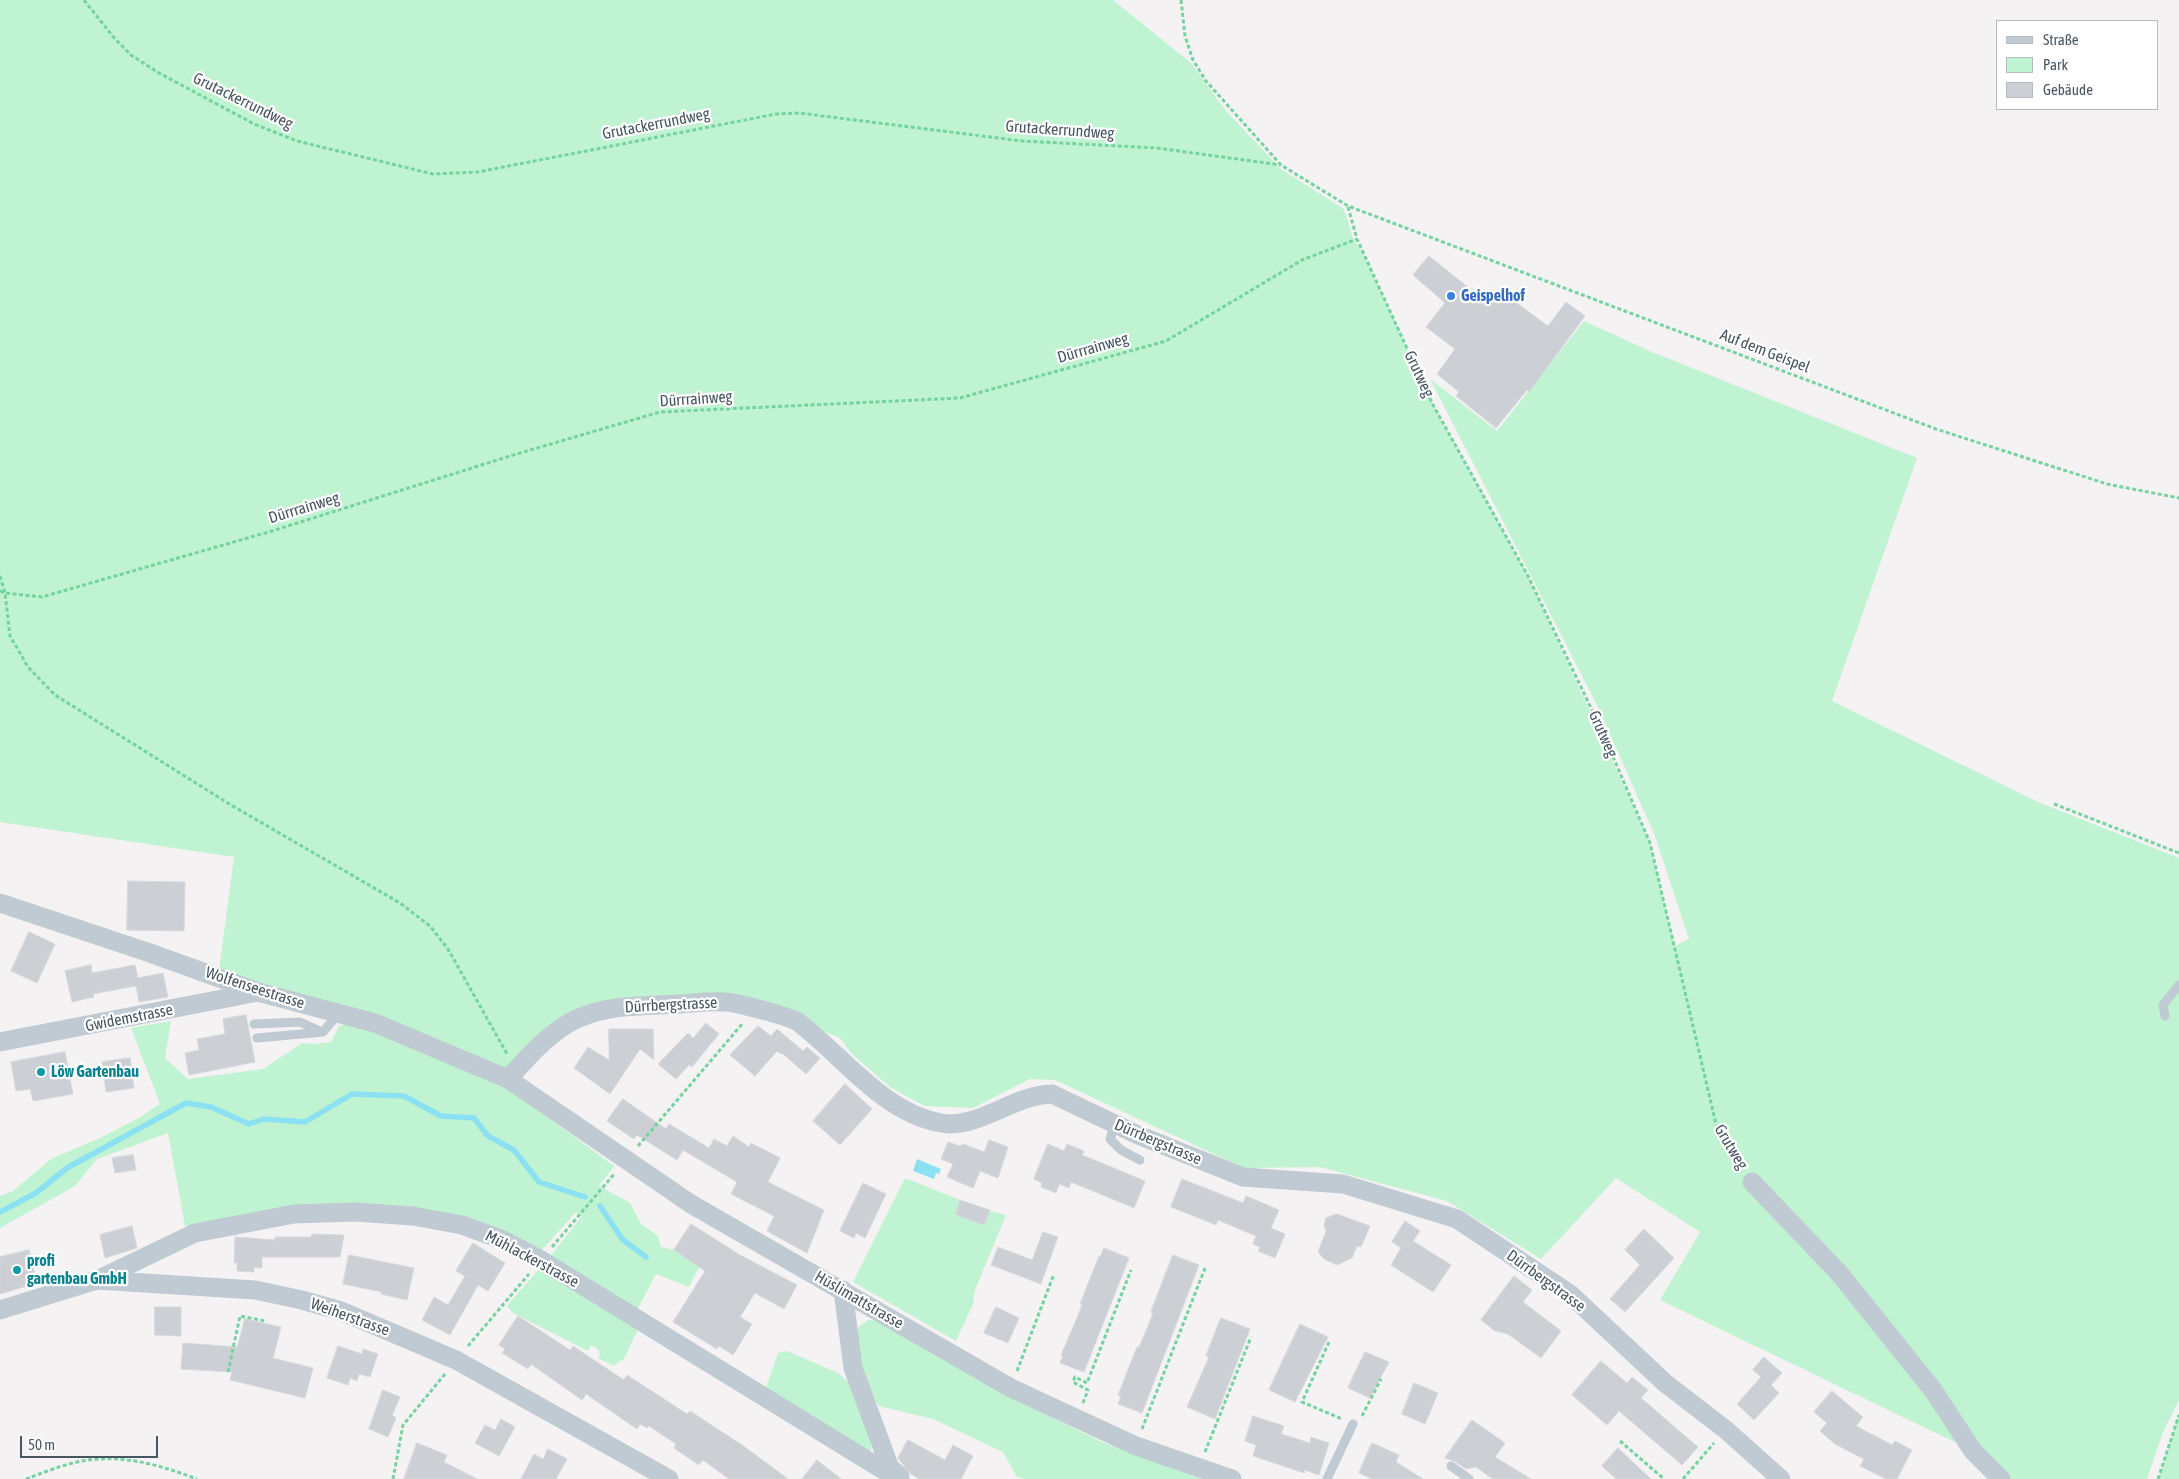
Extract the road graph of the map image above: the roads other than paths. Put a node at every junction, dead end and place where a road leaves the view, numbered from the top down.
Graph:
1 (1, 906) edge
2 (2179, 985) edge
3 (258, 992) junction
4 (339, 1013) junction
5 (2165, 1016) dead end
6 (254, 1024) dead end
7 (323, 1032) junction
8 (257, 1038) dead end
9 (0, 1042) edge
10 (512, 1074) junction
11 (1115, 1124) junction
12 (1140, 1160) dead end
13 (1752, 1182) road end
14 (97, 1280) junction
15 (843, 1290) junction
16 (0, 1310) edge
17 (1353, 1424) road end
18 (1451, 1466) dead end
19 (670, 1479) edge
20 (898, 1479) edge
21 (902, 1479) edge
22 (1232, 1479) edge
23 (1327, 1479) edge
24 (1469, 1479) edge
25 (1781, 1479) edge
26 (2002, 1479) edge

1 - 3 street, Wolfenseestrasse
2 - 5 lane
3 - 4 street, Wolfenseestrasse
3 - 9 street, Gwidemstrasse
4 - 7 lane
4 - 10 street, Wolfenseestrasse
6 - 7 lane
7 - 8 lane
10 - 11 street, Dürrbergstrasse
10 - 15 street, Hüslimattstrasse
11 - 12 lane
11 - 25 street, Dürrbergstrasse
13 - 26 street, Grutweg
14 - 16 street, Weiherstrasse
14 - 19 street, Weiherstrasse
14 - 20 street, Mühlackerstrasse
15 - 21 street
15 - 22 street, Hüslimattstrasse
17 - 23 lane
18 - 24 lane

